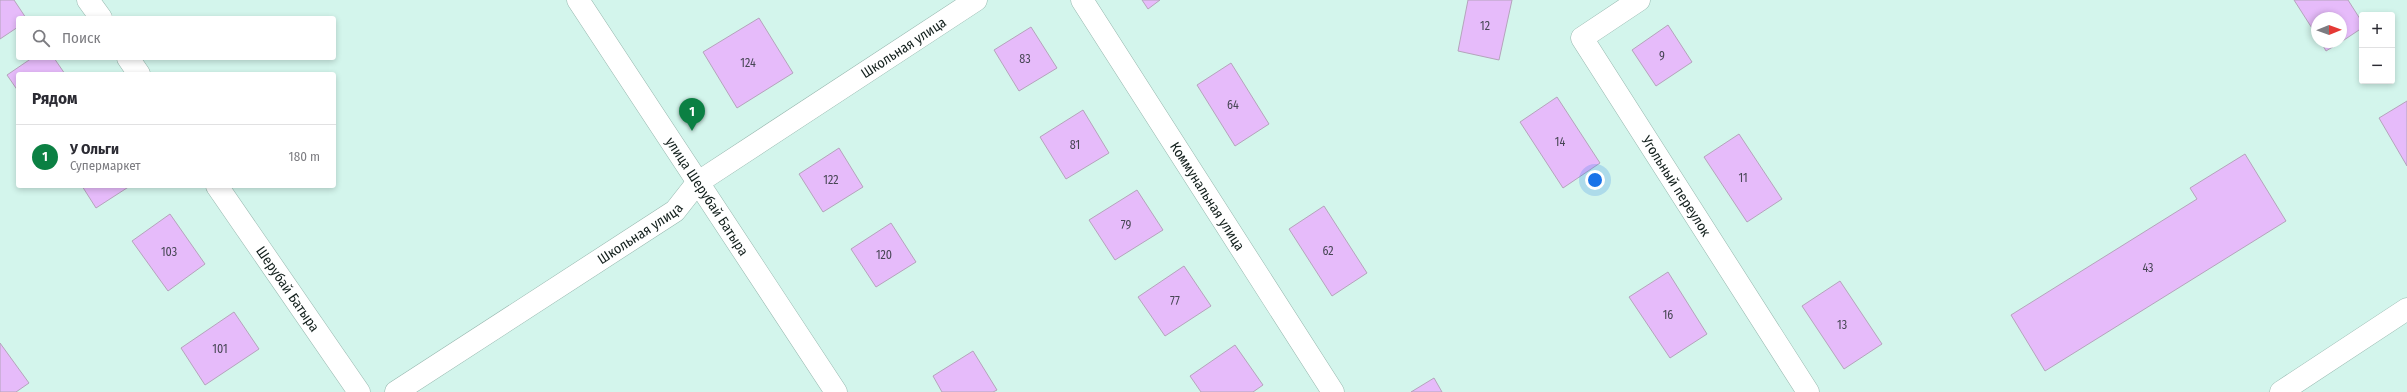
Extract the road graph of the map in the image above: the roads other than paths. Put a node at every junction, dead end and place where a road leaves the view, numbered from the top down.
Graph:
1 (88, 0) edge
2 (578, 0) edge
3 (976, 0) edge
4 (1082, 0) edge
5 (1639, 0) edge
6 (99, 16) edge
7 (129, 60) edge
8 (138, 72) edge
9 (697, 183) junction
10 (218, 188) edge
11 (2407, 309) edge
12 (360, 392) edge
13 (396, 392) edge
14 (836, 392) edge
15 (1332, 392) edge
16 (1808, 392) edge
17 (2281, 392) edge

1 - 6 street
2 - 9 street, улица Шерубай Батыра
3 - 9 street, Школьная улица
4 - 15 street, Коммунальная улица
5 - 16 street, Угольный переулок
7 - 8 street
9 - 13 street, Школьная улица
9 - 14 street, улица Шерубай Батыра
10 - 12 street, Шерубай Батыра
11 - 17 street

